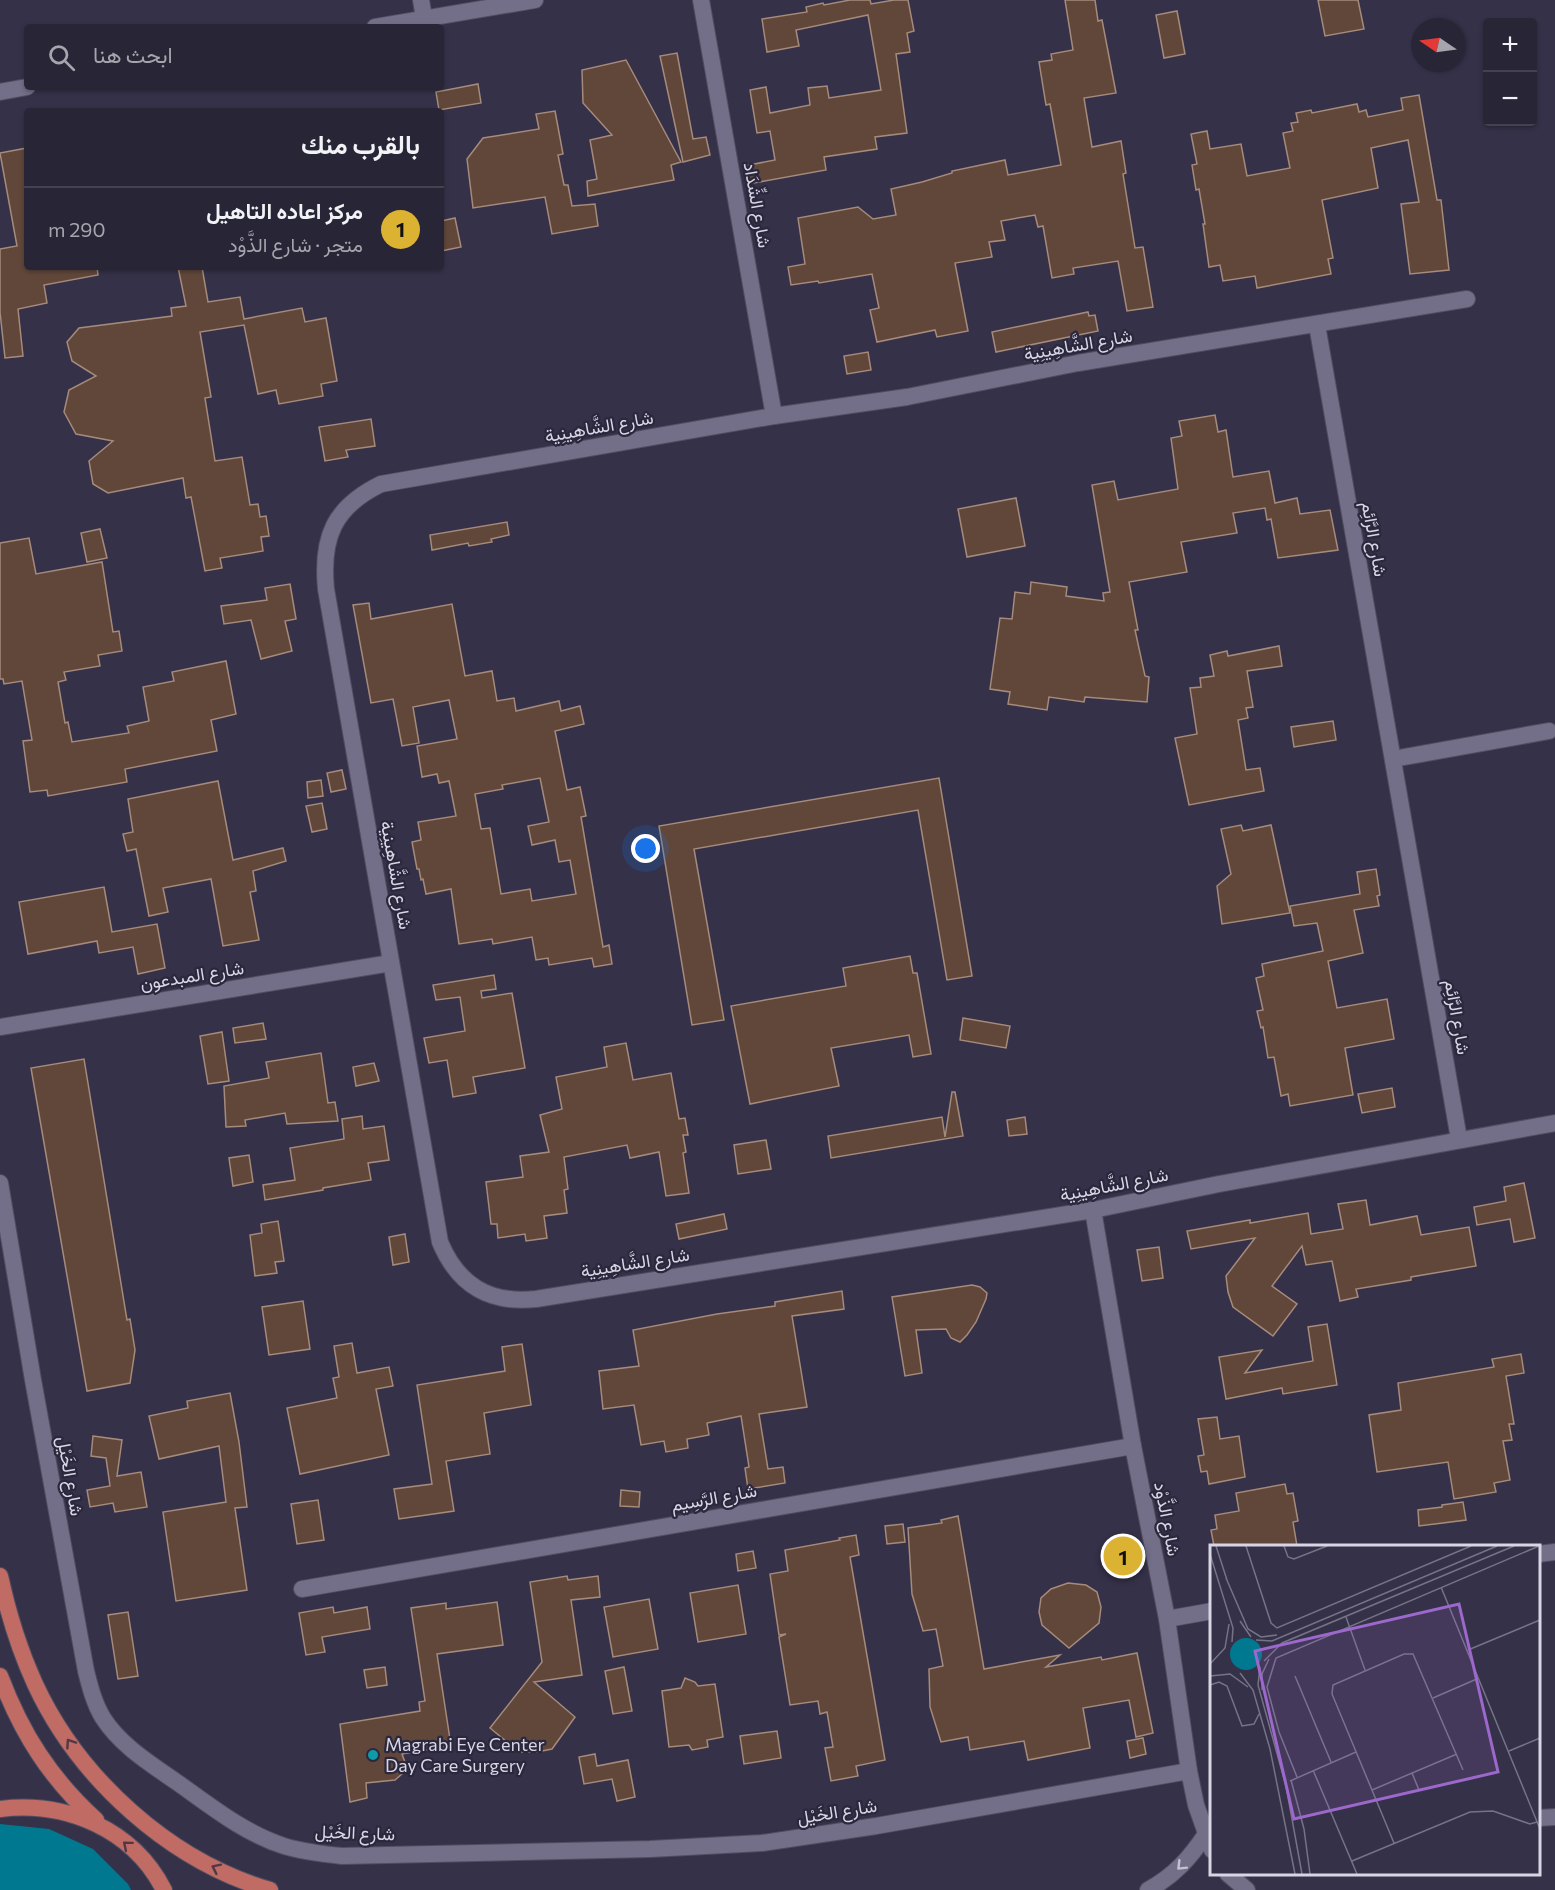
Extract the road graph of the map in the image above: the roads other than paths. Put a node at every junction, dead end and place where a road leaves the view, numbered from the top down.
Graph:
1 (421, 0) edge
2 (535, 0) edge
3 (701, 0) edge
4 (424, 18) junction
5 (391, 24) edge
6 (24, 88) edge
7 (0, 92) edge
8 (1467, 299) dead end
9 (1317, 325) junction
10 (774, 416) junction
11 (1549, 731) dead end
12 (1393, 759) junction
13 (391, 963) junction
14 (0, 1027) edge
15 (1555, 1123) edge
16 (1459, 1139) junction
17 (0, 1183) edge
18 (1093, 1210) junction
19 (1133, 1446) junction
20 (1555, 1552) edge
21 (1540, 1554) edge
22 (0, 1576) edge
23 (302, 1589) dead end
24 (1210, 1611) edge
25 (1167, 1619) junction
26 (0, 1676) edge
27 (1189, 1771) junction
28 (0, 1809) edge
29 (1555, 1817) edge
30 (1540, 1818) edge
31 (106, 1829) junction
32 (1210, 1839) edge
33 (1229, 1875) edge
34 (160, 1883) edge
35 (174, 1890) edge
36 (270, 1890) edge
37 (1148, 1890) edge
38 (1247, 1890) edge

1 - 4 street
2 - 4 street
3 - 10 street, شارع الشِّدَاد
4 - 5 street
6 - 7 street
8 - 9 street, شارع الشَّاهِينِية
9 - 10 street, شارع الشَّاهِينِية
9 - 12 street, شارع الرَّائِم
10 - 13 street, شارع الشَّاهِينِية
11 - 12 street
12 - 16 street, شارع الرَّائِم
13 - 14 street, شارع المبدعون
13 - 18 street, شارع الشَّاهِينِية
15 - 16 street, شارع الشَّاهِينِية
16 - 18 street, شارع الشَّاهِينِية
17 - 27 street, شارع الخَيْل
18 - 19 street, شارع الذَّوْد
19 - 23 street, شارع الرَّسِيم
19 - 25 street, شارع الذَّوْد
20 - 21 street
36 -> 22 main road
24 - 25 street
25 - 27 street, شارع الذَّوْد
26 - 31 main road
27 - 32 street, شارع الذَّوْد
28 - 31 main road
29 - 30 street
34 -> 31 main road
32 -> 37 street, شارع الذَّوْد
33 - 38 street
34 - 35 main road

